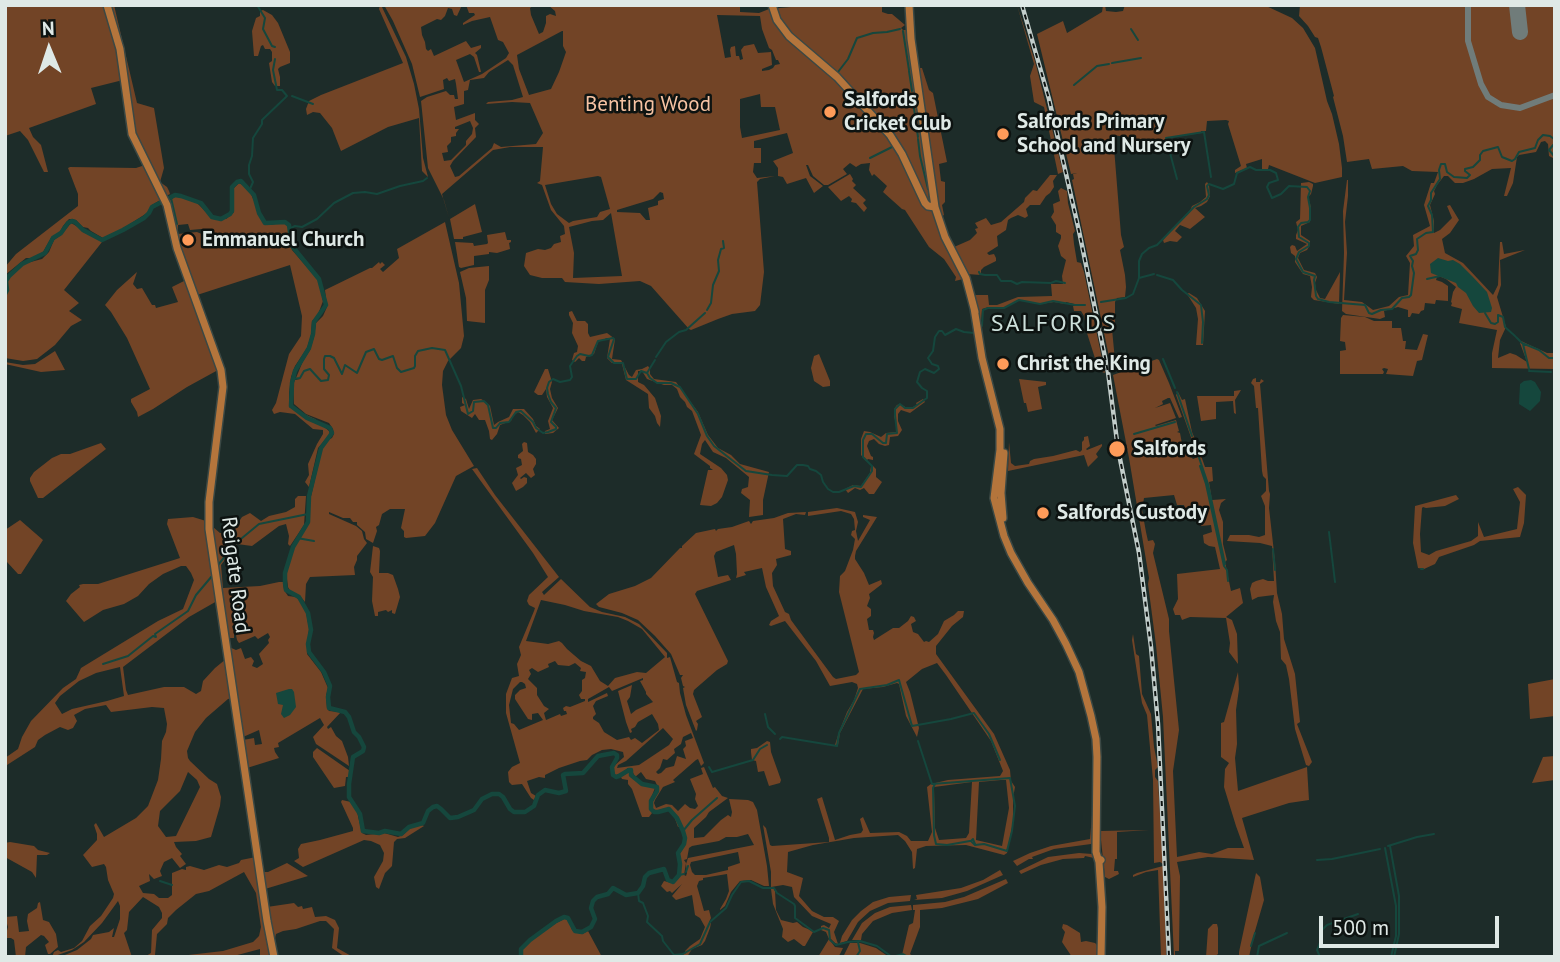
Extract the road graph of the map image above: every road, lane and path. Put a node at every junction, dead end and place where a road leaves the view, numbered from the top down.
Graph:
1 (107, 5) edge
2 (772, 5) edge
3 (908, 5) edge
4 (935, 206) junction
5 (274, 957) edge
6 (1101, 957) edge

1 - 5 main road, Reigate Road
2 - 4 main road
3 - 4 main road
4 - 6 main road

